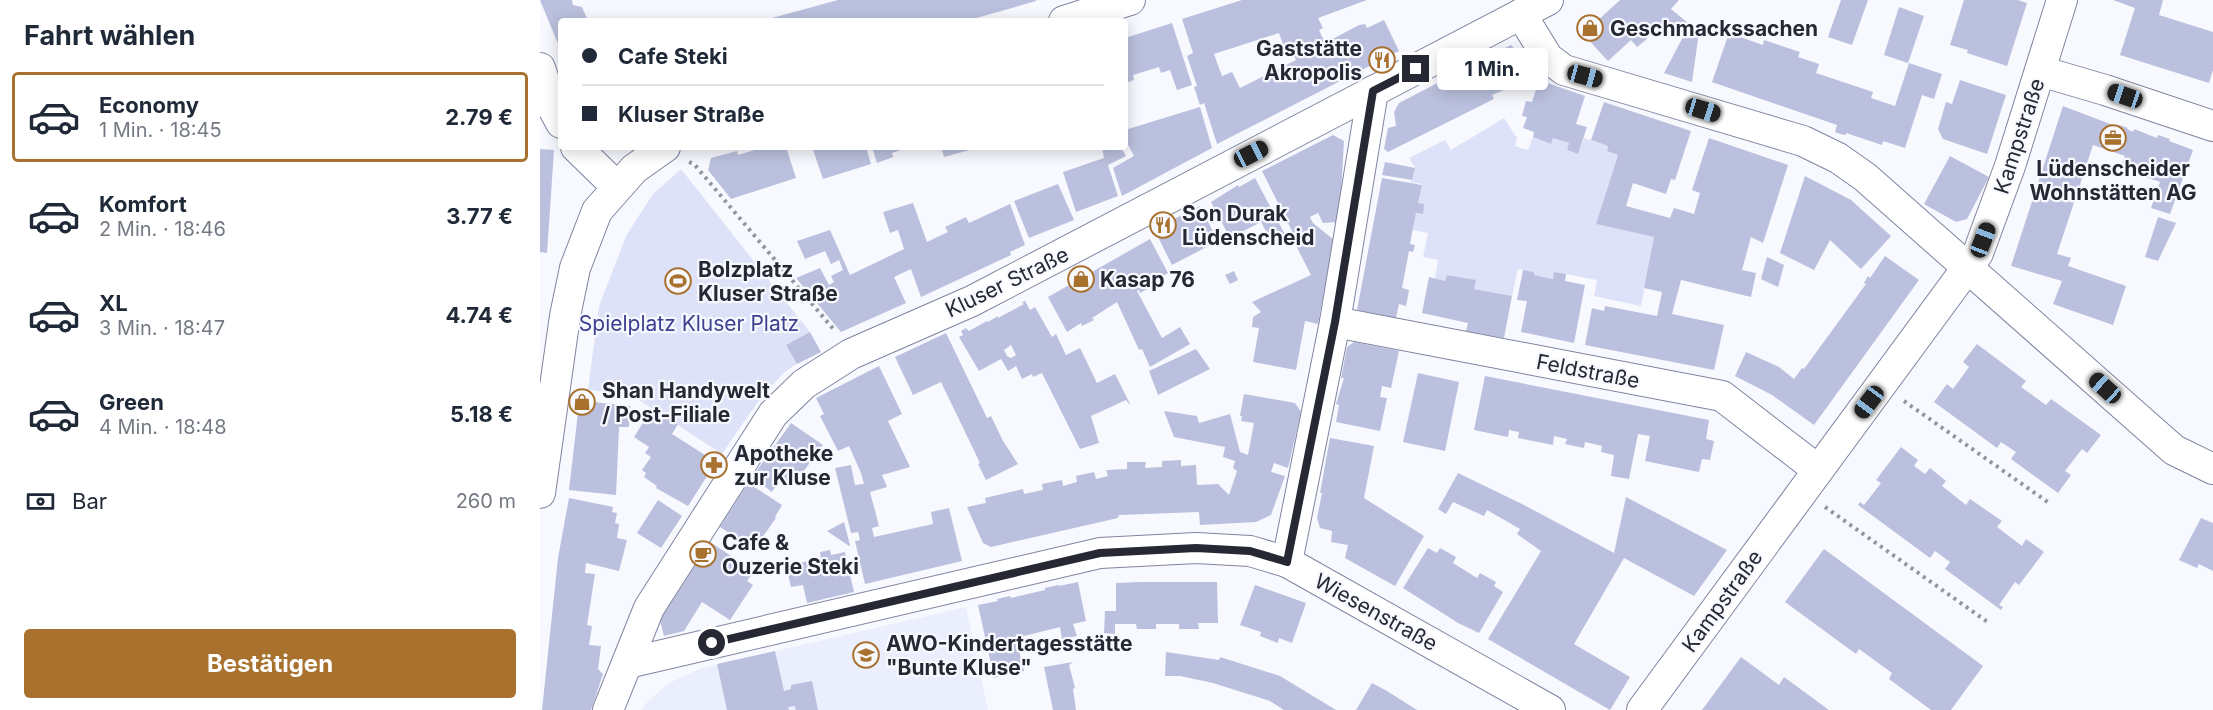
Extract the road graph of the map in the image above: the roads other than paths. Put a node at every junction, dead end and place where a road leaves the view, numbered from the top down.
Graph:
1 (1130, 0) edge
2 (1548, 0) edge
3 (2061, 0) edge
4 (1521, 14) junction
5 (1073, 18) edge
6 (540, 68) edge
7 (2040, 71) junction
8 (1373, 91) junction
9 (558, 117) edge
10 (2213, 126) edge
11 (579, 150) edge
12 (659, 150) edge
13 (616, 186) junction
14 (1968, 266) junction
15 (1335, 322) junction
16 (2213, 469) edge
17 (1810, 481) junction
18 (540, 493) edge
19 (1287, 562) junction
20 (627, 663) junction
21 (608, 710) edge
22 (1550, 710) edge
23 (1642, 710) edge

1 - 5 street
2 - 4 street, Kluser Straße
3 - 7 street, Kampstraße
4 - 8 street, Kluser Straße
4 - 14 street
6 - 9 street
7 - 10 street
7 - 14 street, Kampstraße
8 - 15 street
8 - 20 street, Kluser Straße
11 - 13 street
12 - 13 street
13 - 18 street
14 - 16 street
14 - 17 street, Kampstraße
15 - 17 street, Feldstraße
15 - 19 street
17 - 23 street, Kampstraße
19 - 20 street, Wiesenstraße
19 - 22 street, Wiesenstraße
20 - 21 street, Kluser Straße

